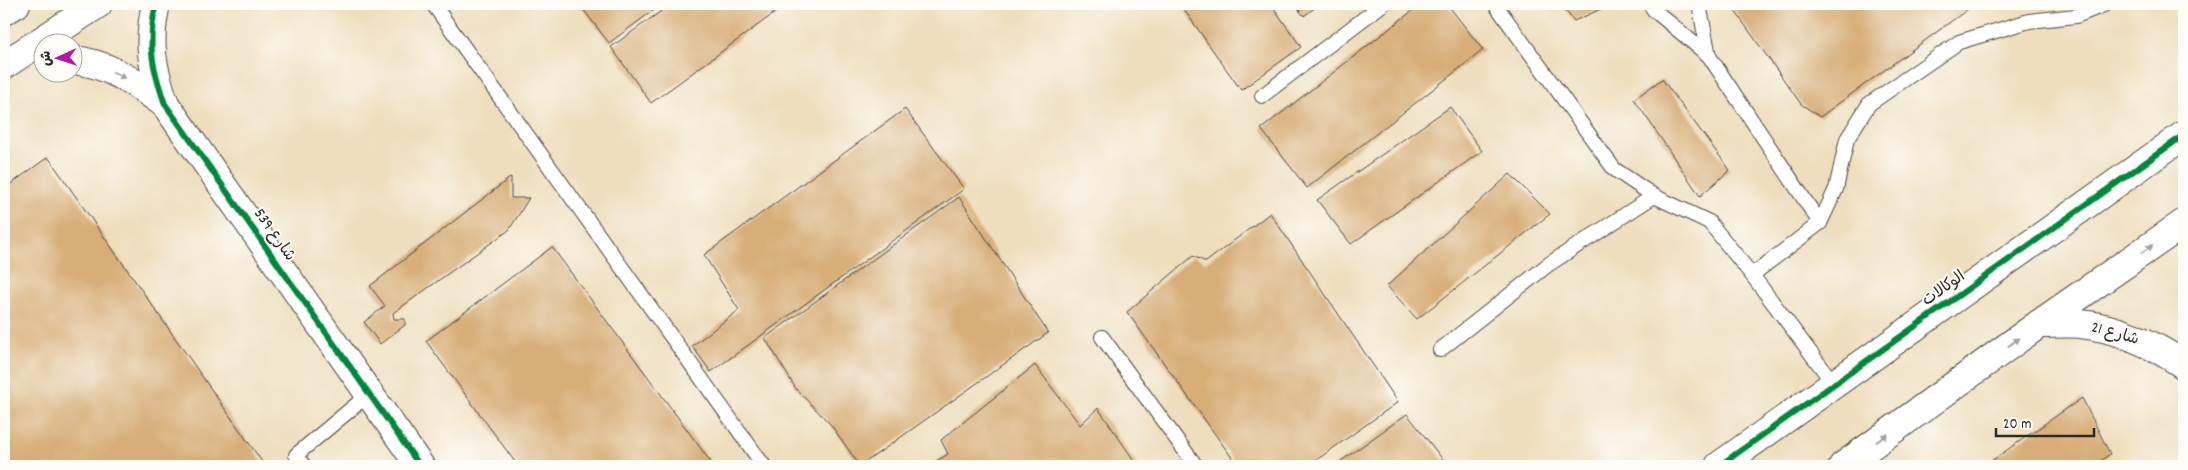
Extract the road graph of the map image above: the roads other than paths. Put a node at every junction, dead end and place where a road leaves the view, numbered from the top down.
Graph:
1 (16, 4) edge
2 (98, 4) edge
3 (156, 4) edge
4 (433, 4) edge
5 (1383, 4) edge
6 (1495, 4) edge
7 (1650, 4) edge
8 (1699, 4) edge
9 (2106, 4) edge
10 (4, 12) edge
11 (1709, 56) junction
12 (32, 60) edge
13 (8, 62) edge
14 (82, 63) edge
15 (1262, 96) dead end
16 (165, 104) junction
17 (2184, 135) edge
18 (1654, 196) junction
19 (1820, 223) junction
20 (2184, 223) edge
21 (1752, 274) junction
22 (2039, 324) junction
23 (1102, 337) dead end
24 (1440, 350) dead end
25 (2184, 365) edge
26 (1834, 384) junction
27 (368, 394) junction
28 (304, 466) edge
29 (420, 466) edge
30 (764, 466) edge
31 (1196, 466) edge
32 (1719, 466) edge
33 (1843, 466) edge

1 - 10 main road
2 - 13 main road
3 - 16 main road, شارع 539
4 - 30 lane
5 - 15 lane
6 - 18 lane
7 - 11 lane
8 - 11 lane
9 - 19 lane
11 - 19 lane
12 - 13 main road
14 -> 16 main road, شارع 539
16 - 27 main road, شارع 539
17 - 26 main road, الوكالات
18 - 21 lane
18 - 24 lane
19 - 21 lane
22 -> 20 main road
21 - 26 lane
22 - 25 main road, شارع 21
33 -> 22 main road
23 - 31 lane
26 - 32 main road, الوكالات
27 - 28 lane
27 - 29 main road, شارع 539

